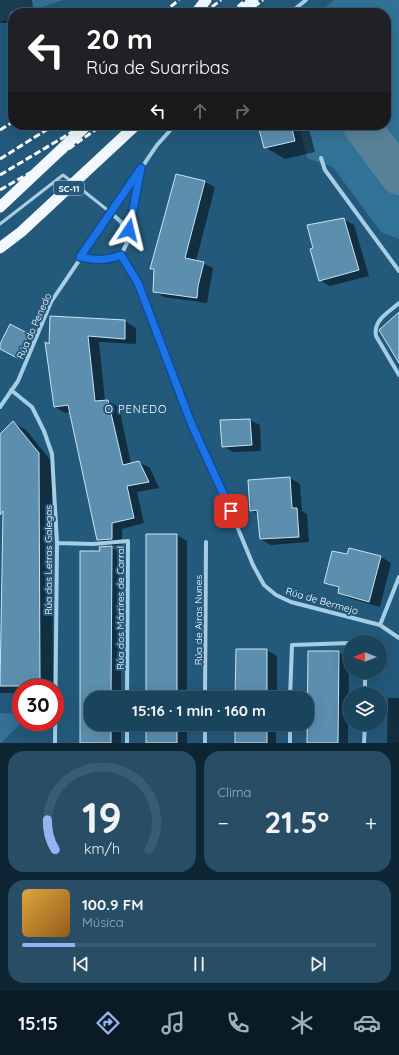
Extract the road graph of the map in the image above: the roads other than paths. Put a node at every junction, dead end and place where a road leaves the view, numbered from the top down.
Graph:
1 (206, 0) edge
2 (253, 0) edge
3 (306, 0) edge
4 (200, 8) edge
5 (246, 8) edge
6 (296, 8) edge
7 (82, 130) edge
8 (131, 130) edge
9 (170, 130) edge
10 (321, 158) dead end
11 (141, 168) junction
12 (0, 207) edge
13 (110, 212) junction
14 (0, 224) edge
15 (126, 243) junction
16 (0, 248) edge
17 (121, 255) junction
18 (80, 257) junction
19 (399, 272) edge
20 (399, 303) edge
21 (399, 375) edge
22 (11, 390) junction
23 (0, 407) edge
24 (206, 542) dead end
25 (57, 543) junction
26 (399, 577) edge
27 (380, 625) junction
28 (399, 638) edge
29 (343, 644) edge
30 (127, 691) edge
31 (205, 691) edge
32 (290, 691) edge
33 (127, 731) edge
34 (205, 731) edge
35 (290, 731) edge
36 (364, 731) edge
37 (55, 743) edge
38 (127, 743) edge
39 (204, 743) edge
40 (290, 743) edge
41 (364, 743) edge

1 - 4 highway
2 - 5 highway
3 - 6 street
7 - 12 highway, bridge
8 - 16 highway, SC-11, bridge
9 - 11 street, Rúa do Penedo
10 - 19 street
11 - 13 street, Rúa do Penedo
11 - 15 street
13 - 14 lane
13 - 15 street
13 - 18 street, Rúa do Penedo
15 - 17 street
17 - 18 street
17 - 27 street, Rúa de Bermejo
18 - 22 street, Rúa do Penedo
20 - 21 street
22 - 23 street, Rúa do Penedo
22 - 25 street, Rúa das Letras Galegas
24 - 31 street, Rúa de Airas Nunes
25 - 30 street, Rúa dos Mártires de Carral
25 - 37 street, Rúa das Letras Galegas
26 - 27 street
27 - 28 street, Rúa de Bermejo
29 - 32 street
33 - 38 street
34 - 39 street
35 - 40 street
36 - 41 street

